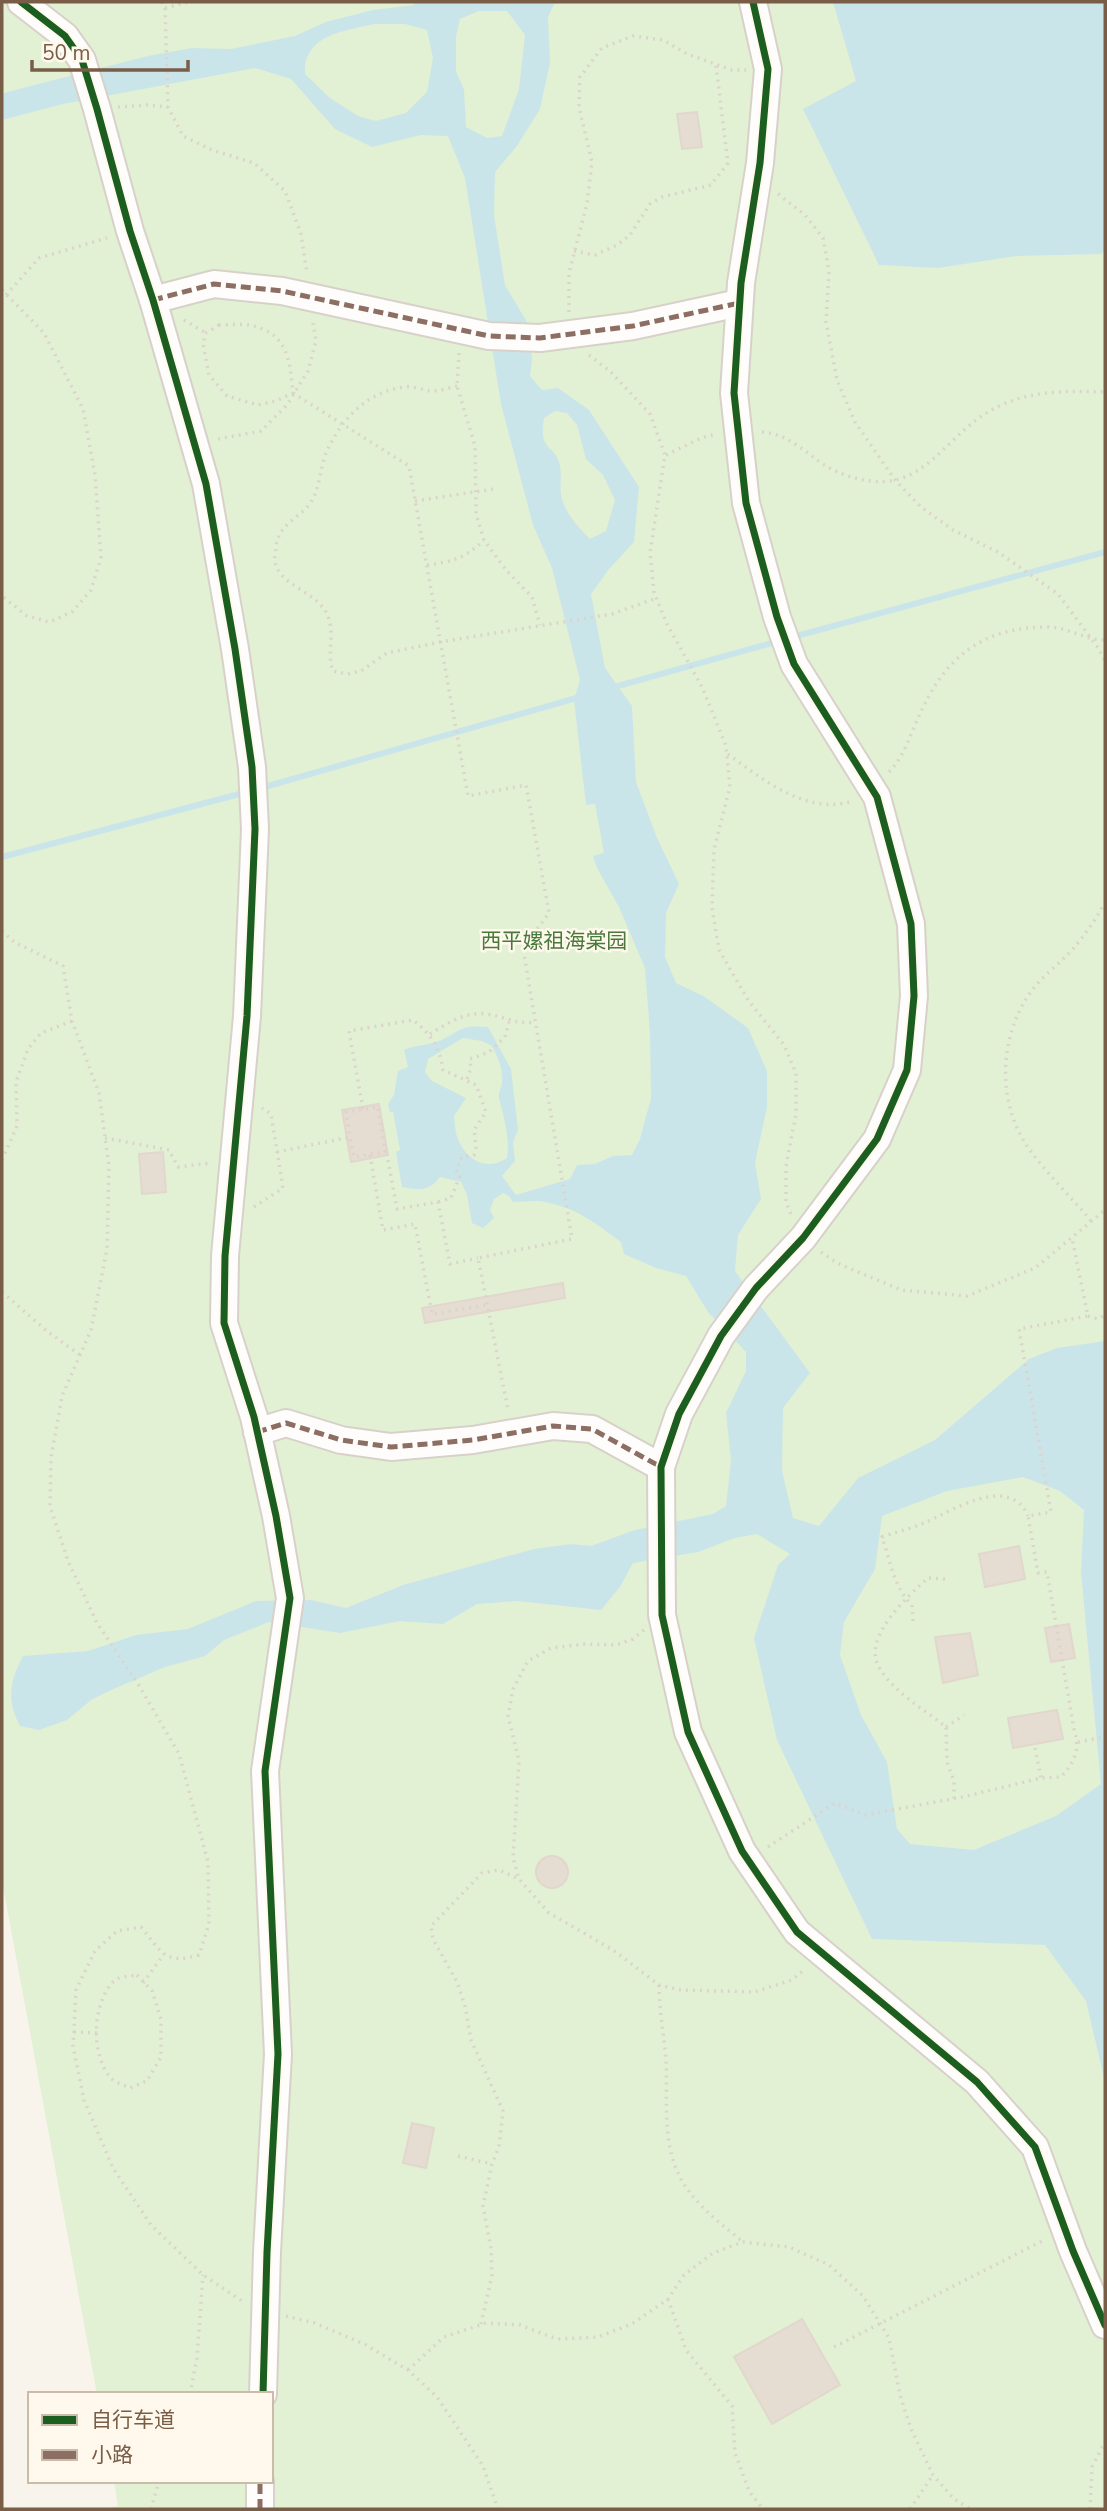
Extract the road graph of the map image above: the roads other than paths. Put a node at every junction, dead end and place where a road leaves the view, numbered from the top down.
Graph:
1 (21, 2) edge
2 (753, 2) edge
3 (153, 300) junction
4 (739, 303) junction
5 (257, 1432) junction
6 (661, 1466) junction
7 (1105, 2325) edge
8 (263, 2392) edge
9 (260, 2483) edge
10 (260, 2509) edge

1 - 3 street
2 - 4 street
3 - 4 street
3 - 5 street
4 - 6 street
5 - 6 street
5 - 8 street
6 - 7 street
9 - 10 street

